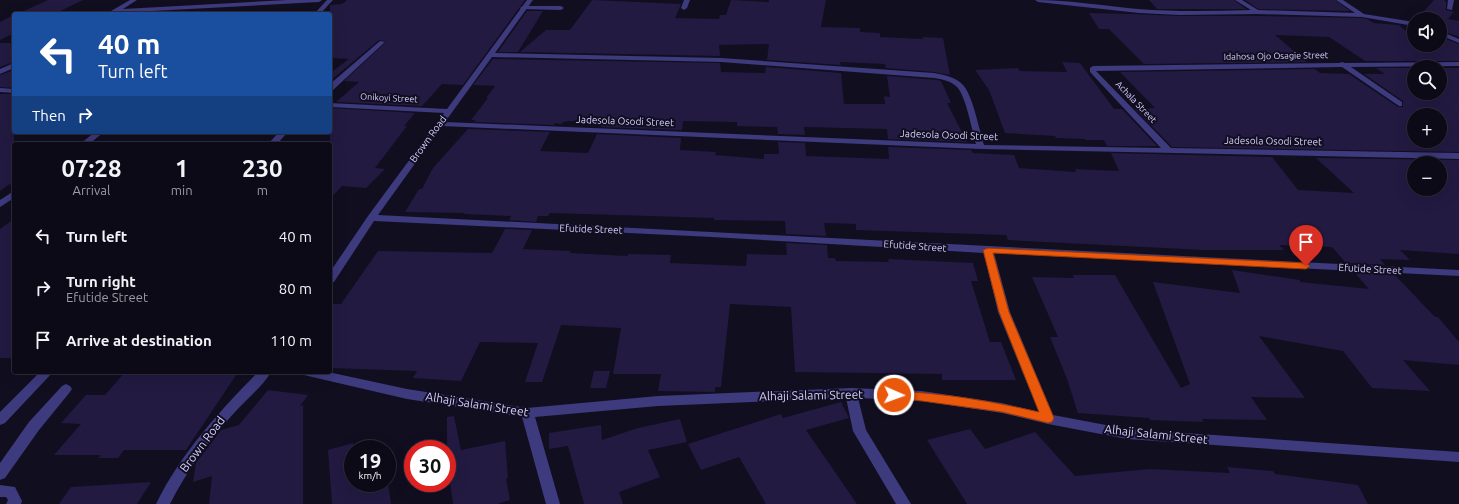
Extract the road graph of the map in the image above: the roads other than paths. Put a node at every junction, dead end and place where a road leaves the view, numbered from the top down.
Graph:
1 (134, 0) edge
2 (319, 0) edge
3 (330, 0) edge
4 (530, 0) edge
5 (688, 0) edge
6 (1038, 0) edge
7 (1238, 0) edge
8 (1339, 0) edge
9 (1451, 0) edge
10 (1101, 3) edge
11 (523, 8) junction
12 (561, 8) dead end
13 (684, 8) dead end
14 (1450, 9) dead end
15 (113, 12) edge
16 (127, 12) edge
17 (319, 12) edge
18 (1257, 12) junction
19 (1362, 15) junction
20 (1407, 22) edge
21 (1447, 36) edge
22 (1459, 41) edge
23 (382, 42) dead end
24 (489, 55) junction
25 (1342, 64) junction
26 (1459, 64) edge
27 (12, 66) edge
28 (1093, 68) joint
29 (0, 72) edge
30 (332, 86) edge
31 (0, 90) edge
32 (12, 91) edge
33 (1400, 104) dead end
34 (332, 105) edge
35 (447, 111) junction
36 (439, 124) junction
37 (97, 134) edge
38 (282, 134) edge
39 (87, 142) edge
40 (274, 142) edge
41 (981, 147) junction
42 (1168, 150) junction
43 (1459, 156) edge
44 (12, 195) edge
45 (0, 204) edge
46 (371, 218) junction
47 (988, 250) junction
48 (1459, 273) edge
49 (332, 277) edge
50 (45, 374) edge
51 (263, 374) edge
52 (317, 374) edge
53 (66, 389) dead end
54 (851, 393) junction
55 (527, 413) junction
56 (1048, 418) junction
57 (0, 420) edge
58 (1459, 457) edge
59 (0, 474) edge
60 (0, 491) edge
61 (13, 504) edge
62 (163, 504) edge
63 (553, 504) edge
64 (904, 504) edge

1 - 15 street
2 - 16 street
3 - 17 street
4 - 11 street, Brown Road
5 - 13 street
6 - 10 street
7 - 18 street
8 - 19 street
9 - 14 street
10 - 18 street
11 - 12 street
11 - 24 street, Brown Road
18 - 19 street
19 - 20 street
21 - 22 street
23 - 30 street
24 - 35 street, Brown Road
24 - 41 street
25 - 26 street, Idahosa Ojo Osagie Street
25 - 28 street, Idahosa Ojo Osagie Street
25 - 33 street
27 - 29 street
28 - 42 street, Achala Street
31 - 32 street
34 - 35 street, Onikoyi Street
35 - 36 street, Brown Road
36 - 41 street, Jadesola Osodi Street
36 - 46 street, Brown Road
37 - 39 street
38 - 40 street
41 - 42 street, Jadesola Osodi Street
42 - 43 street, Jadesola Osodi Street
44 - 45 street
46 - 47 street, Efutide Street
46 - 49 street, Brown Road
47 - 48 street, Efutide Street
47 - 56 street
50 - 57 street
51 - 62 street, Brown Road
52 - 55 street, Alhaji Salami Street
53 - 59 street
54 - 55 street, Alhaji Salami Street
54 - 56 street, Alhaji Salami Street
54 - 64 street
55 - 63 street
56 - 58 street, Alhaji Salami Street
60 - 61 street

